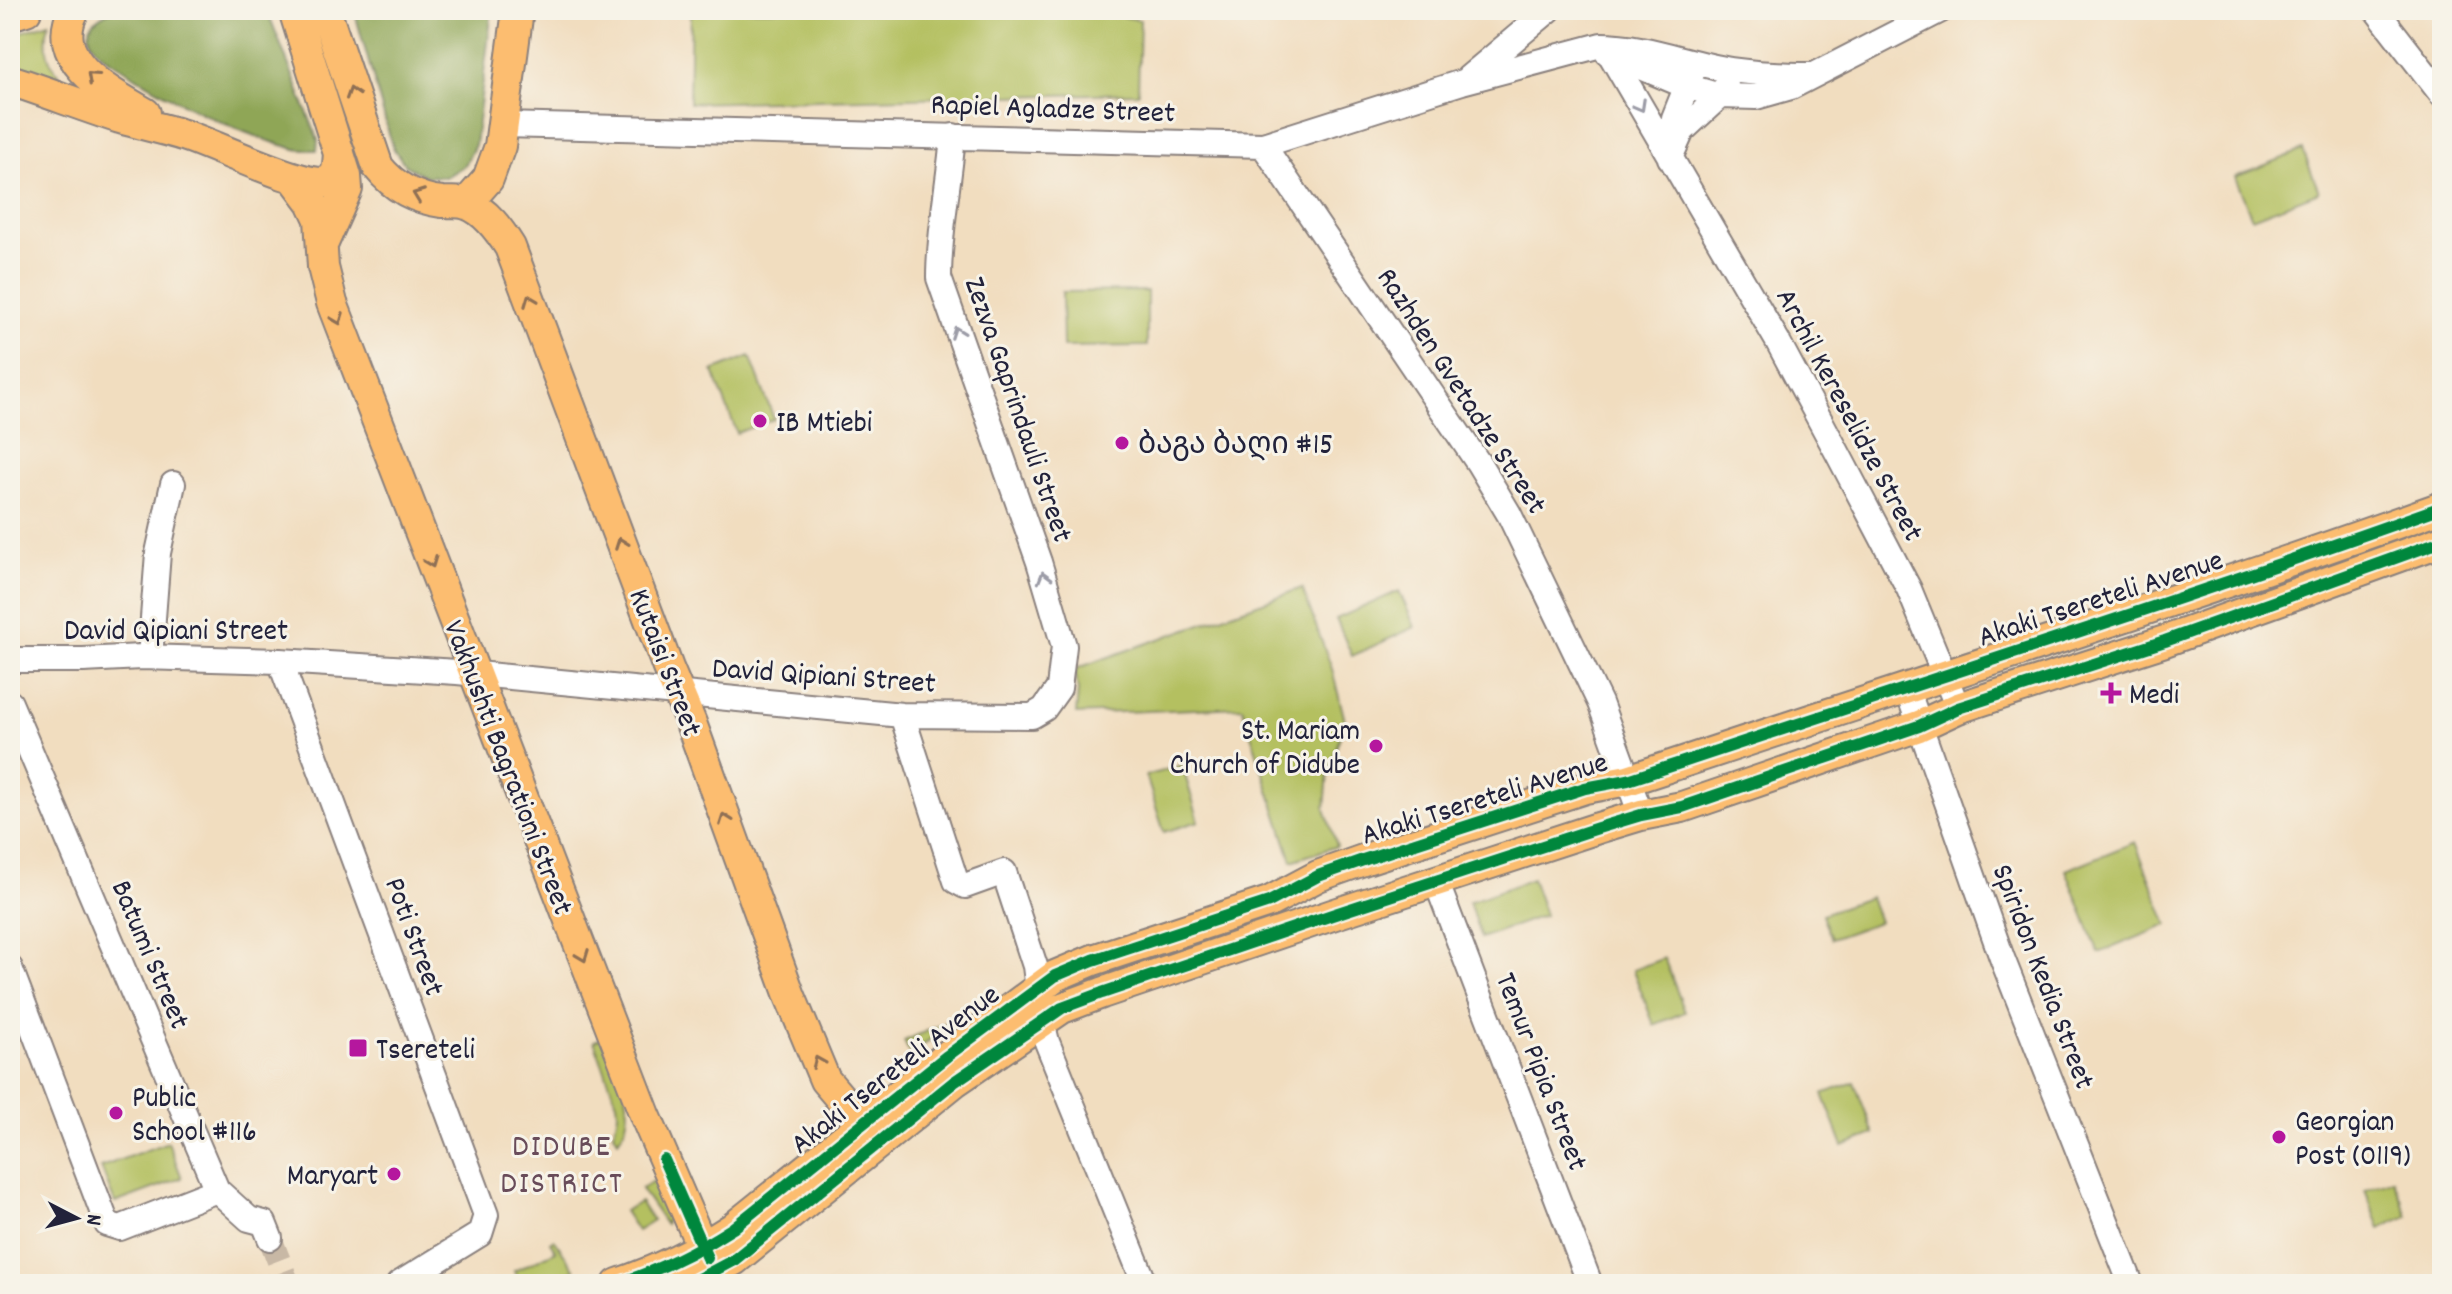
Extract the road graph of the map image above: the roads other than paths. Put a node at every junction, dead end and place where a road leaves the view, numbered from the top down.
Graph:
1 (26, 10) edge
2 (74, 10) edge
3 (518, 10) edge
4 (1549, 10) edge
5 (1941, 10) edge
6 (2376, 10) edge
7 (311, 13) edge
8 (10, 15) edge
9 (1586, 48) junction
10 (1610, 54) junction
11 (1696, 62) junction
12 (1730, 70) junction
13 (1813, 75) junction
14 (10, 80) edge
15 (1462, 82) junction
16 (1686, 86) junction
17 (2442, 95) edge
18 (1720, 96) junction
19 (504, 125) junction
20 (181, 134) junction
21 (953, 136) junction
22 (1263, 145) junction
23 (339, 152) junction
24 (1670, 158) junction
25 (294, 178) junction
26 (466, 204) junction
27 (323, 243) junction
28 (173, 484) dead end
29 (2442, 507) edge
30 (2442, 541) edge
31 (1064, 652) joint
32 (150, 657) junction
33 (10, 660) edge
34 (280, 661) junction
35 (474, 674) junction
36 (1946, 675) junction
37 (1907, 689) junction
38 (679, 694) junction
39 (10, 703) edge
40 (1958, 708) junction
41 (902, 715) junction
42 (1919, 726) junction
43 (1628, 780) junction
44 (1641, 815) junction
45 (1436, 881) junction
46 (10, 968) edge
47 (1038, 988) junction
48 (1042, 1021) junction
49 (867, 1119) junction
50 (217, 1190) junction
51 (264, 1240) tunnel mouth
52 (706, 1272) edge
53 (399, 1284) edge
54 (618, 1284) edge
55 (1145, 1284) edge
56 (1590, 1284) edge
57 (2131, 1284) edge

1 - 8 main road
20 -> 2 main road
3 - 19 main road
4 - 15 street
5 - 13 street, Rapiel Agladze Street
6 - 17 street
7 - 23 main road, Vakhushti Bagrationi Street
26 -> 7 main road
9 - 10 street, Rapiel Agladze Street
9 - 11 street, Rapiel Agladze Street
9 - 15 street, Rapiel Agladze Street
10 - 16 street, Rapiel Agladze Street
10 -> 24 street, Archil Kereselidze Street
11 - 12 street, Rapiel Agladze Street
11 - 16 street
12 - 13 street, Rapiel Agladze Street
12 - 18 street
13 - 18 street, Rapiel Agladze Street
14 - 20 main road
15 - 22 street, Rapiel Agladze Street
16 - 18 street, Rapiel Agladze Street
16 - 24 street
18 - 24 street
19 - 21 street, Rapiel Agladze Street
19 - 26 main road
20 - 25 main road
21 - 22 street, Rapiel Agladze Street
31 -> 21 street, Zezva Gaprindauli Street
22 - 43 street, Razhden Gvetadze Street
23 - 25 main road
23 - 27 main road, Vakhushti Bagrationi Street
24 - 36 street, Archil Kereselidze Street
25 - 27 main road, Vakhushti Bagrationi Street
38 -> 26 main road, Kutaisi Street
27 -> 35 main road, Vakhushti Bagrationi Street
28 - 32 street
29 - 36 main road, Akaki Tsereteli Avenue
30 - 40 main road, Akaki Tsereteli Avenue
31 - 41 street, David Qipiani Street
32 - 33 street, David Qipiani Street
32 - 34 street, David Qipiani Street
34 - 35 street, David Qipiani Street
34 - 53 street, Poti Street
35 - 38 street, David Qipiani Street
35 -> 52 main road, Vakhushti Bagrationi Street
36 - 37 main road, Akaki Tsereteli Avenue
36 - 40 street, Archil Kereselidze Street
37 - 42 street, Spiridon Kedia Street
37 - 43 main road, Akaki Tsereteli Avenue
38 - 41 street, David Qipiani Street
49 -> 38 main road, Kutaisi Street
39 - 50 street, Batumi Street
40 - 42 main road, Akaki Tsereteli Avenue
41 - 47 street
42 - 44 main road, Akaki Tsereteli Avenue
42 - 57 street, Spiridon Kedia Street
43 - 44 street, Razhden Gvetadze Street
43 - 47 main road, Akaki Tsereteli Avenue
44 - 45 main road, Akaki Tsereteli Avenue
45 - 48 main road, Akaki Tsereteli Avenue
45 - 56 street, Temur Pipia Street
46 - 50 street
47 - 48 street
47 - 49 main road, Akaki Tsereteli Avenue
48 - 52 main road, Akaki Tsereteli Avenue
48 - 55 street
49 - 52 main road, Akaki Tsereteli Avenue
50 - 51 street, Batumi Street
52 - 54 main road, Akaki Tsereteli Avenue

